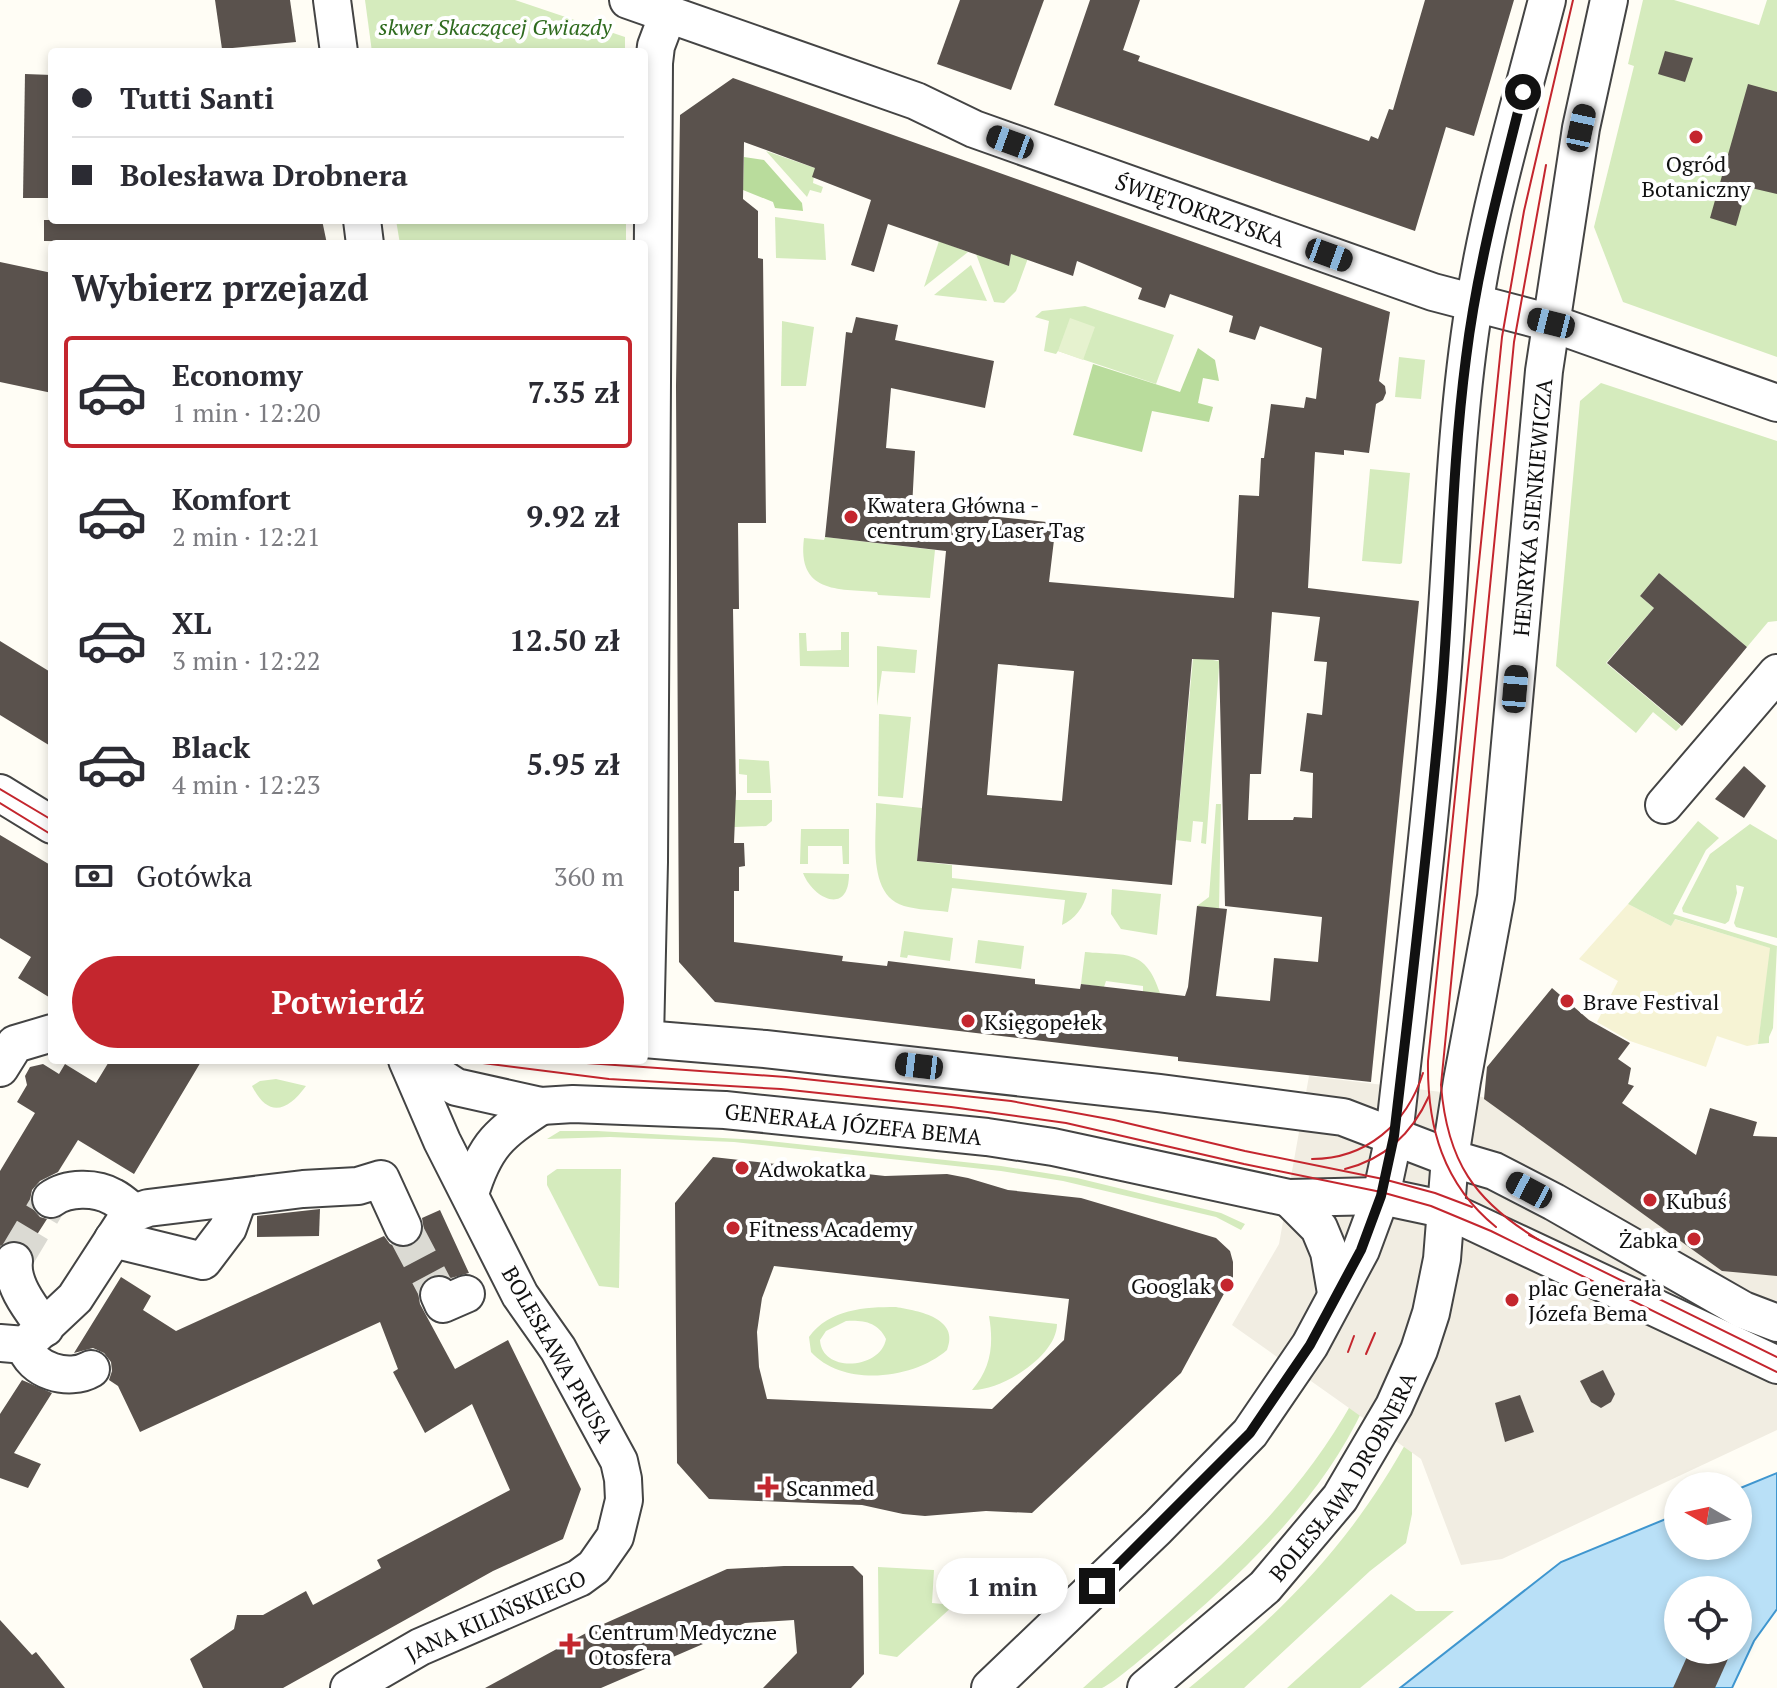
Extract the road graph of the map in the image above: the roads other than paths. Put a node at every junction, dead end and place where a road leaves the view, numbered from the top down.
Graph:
1 (332, 0) edge
2 (628, 0) edge
3 (1547, 0) edge
4 (1609, 0) edge
5 (668, 14) junction
6 (338, 48) edge
7 (1474, 303) junction
8 (1551, 323) junction
9 (1777, 403) edge
10 (1777, 673) edge
11 (0, 793) edge
12 (1664, 805) dead end
13 (48, 823) edge
14 (648, 897) edge
15 (48, 1034) edge
16 (648, 1039) edge
17 (409, 1064) edge
18 (426, 1064) edge
19 (0, 1068) edge
20 (541, 1106) junction
21 (1394, 1136) junction
22 (1450, 1158) junction
23 (470, 1194) junction
24 (1381, 1196) junction
25 (239, 1197) junction
26 (1289, 1198) junction
27 (51, 1199) dead end
28 (1447, 1210) junction
29 (124, 1226) junction
30 (403, 1227) tunnel mouth
31 (14, 1261) tunnel mouth
32 (1336, 1293) junction
33 (1777, 1323) edge
34 (23, 1339) edge
35 (1777, 1365) edge
36 (91, 1369) dead end
37 (621, 1519) joint
38 (349, 1688) edge
39 (990, 1688) edge
40 (1146, 1688) edge

1 - 6 street
2 - 5 street, ŚWIĘTOKRZYSKA
3 - 7 street
4 - 8 street, HENRYKA SIENKIEWICZA
5 - 7 street, ŚWIĘTOKRZYSKA
5 - 14 street
7 - 8 street, ŚWIĘTOKRZYSKA
7 - 21 street
8 - 9 street, ŚWIĘTOKRZYSKA
8 - 22 street, HENRYKA SIENKIEWICZA
10 - 12 street
11 - 13 street
15 - 19 street
16 - 21 street
17 - 23 street, BOLESŁAWA PRUSA
18 - 20 street, GENERAŁA JÓZEFA BEMA
20 - 23 street
20 - 26 street, GENERAŁA JÓZEFA BEMA
21 - 22 street
21 - 24 street
22 - 28 street, HENRYKA SIENKIEWICZA
22 - 33 street
23 - 37 street, BOLESŁAWA PRUSA
24 - 26 street, GENERAŁA JÓZEFA BEMA
24 - 28 street, GENERAŁA JÓZEFA BEMA
24 - 32 street
25 - 29 street
25 - 29 street
25 - 30 street
26 - 32 street
27 - 29 street
28 - 35 street
28 - 40 street, BOLESŁAWA DROBNERA
29 - 34 street
31 - 34 street
32 - 39 street
34 - 36 street
37 - 38 street, JANA KILIŃSKIEGO

